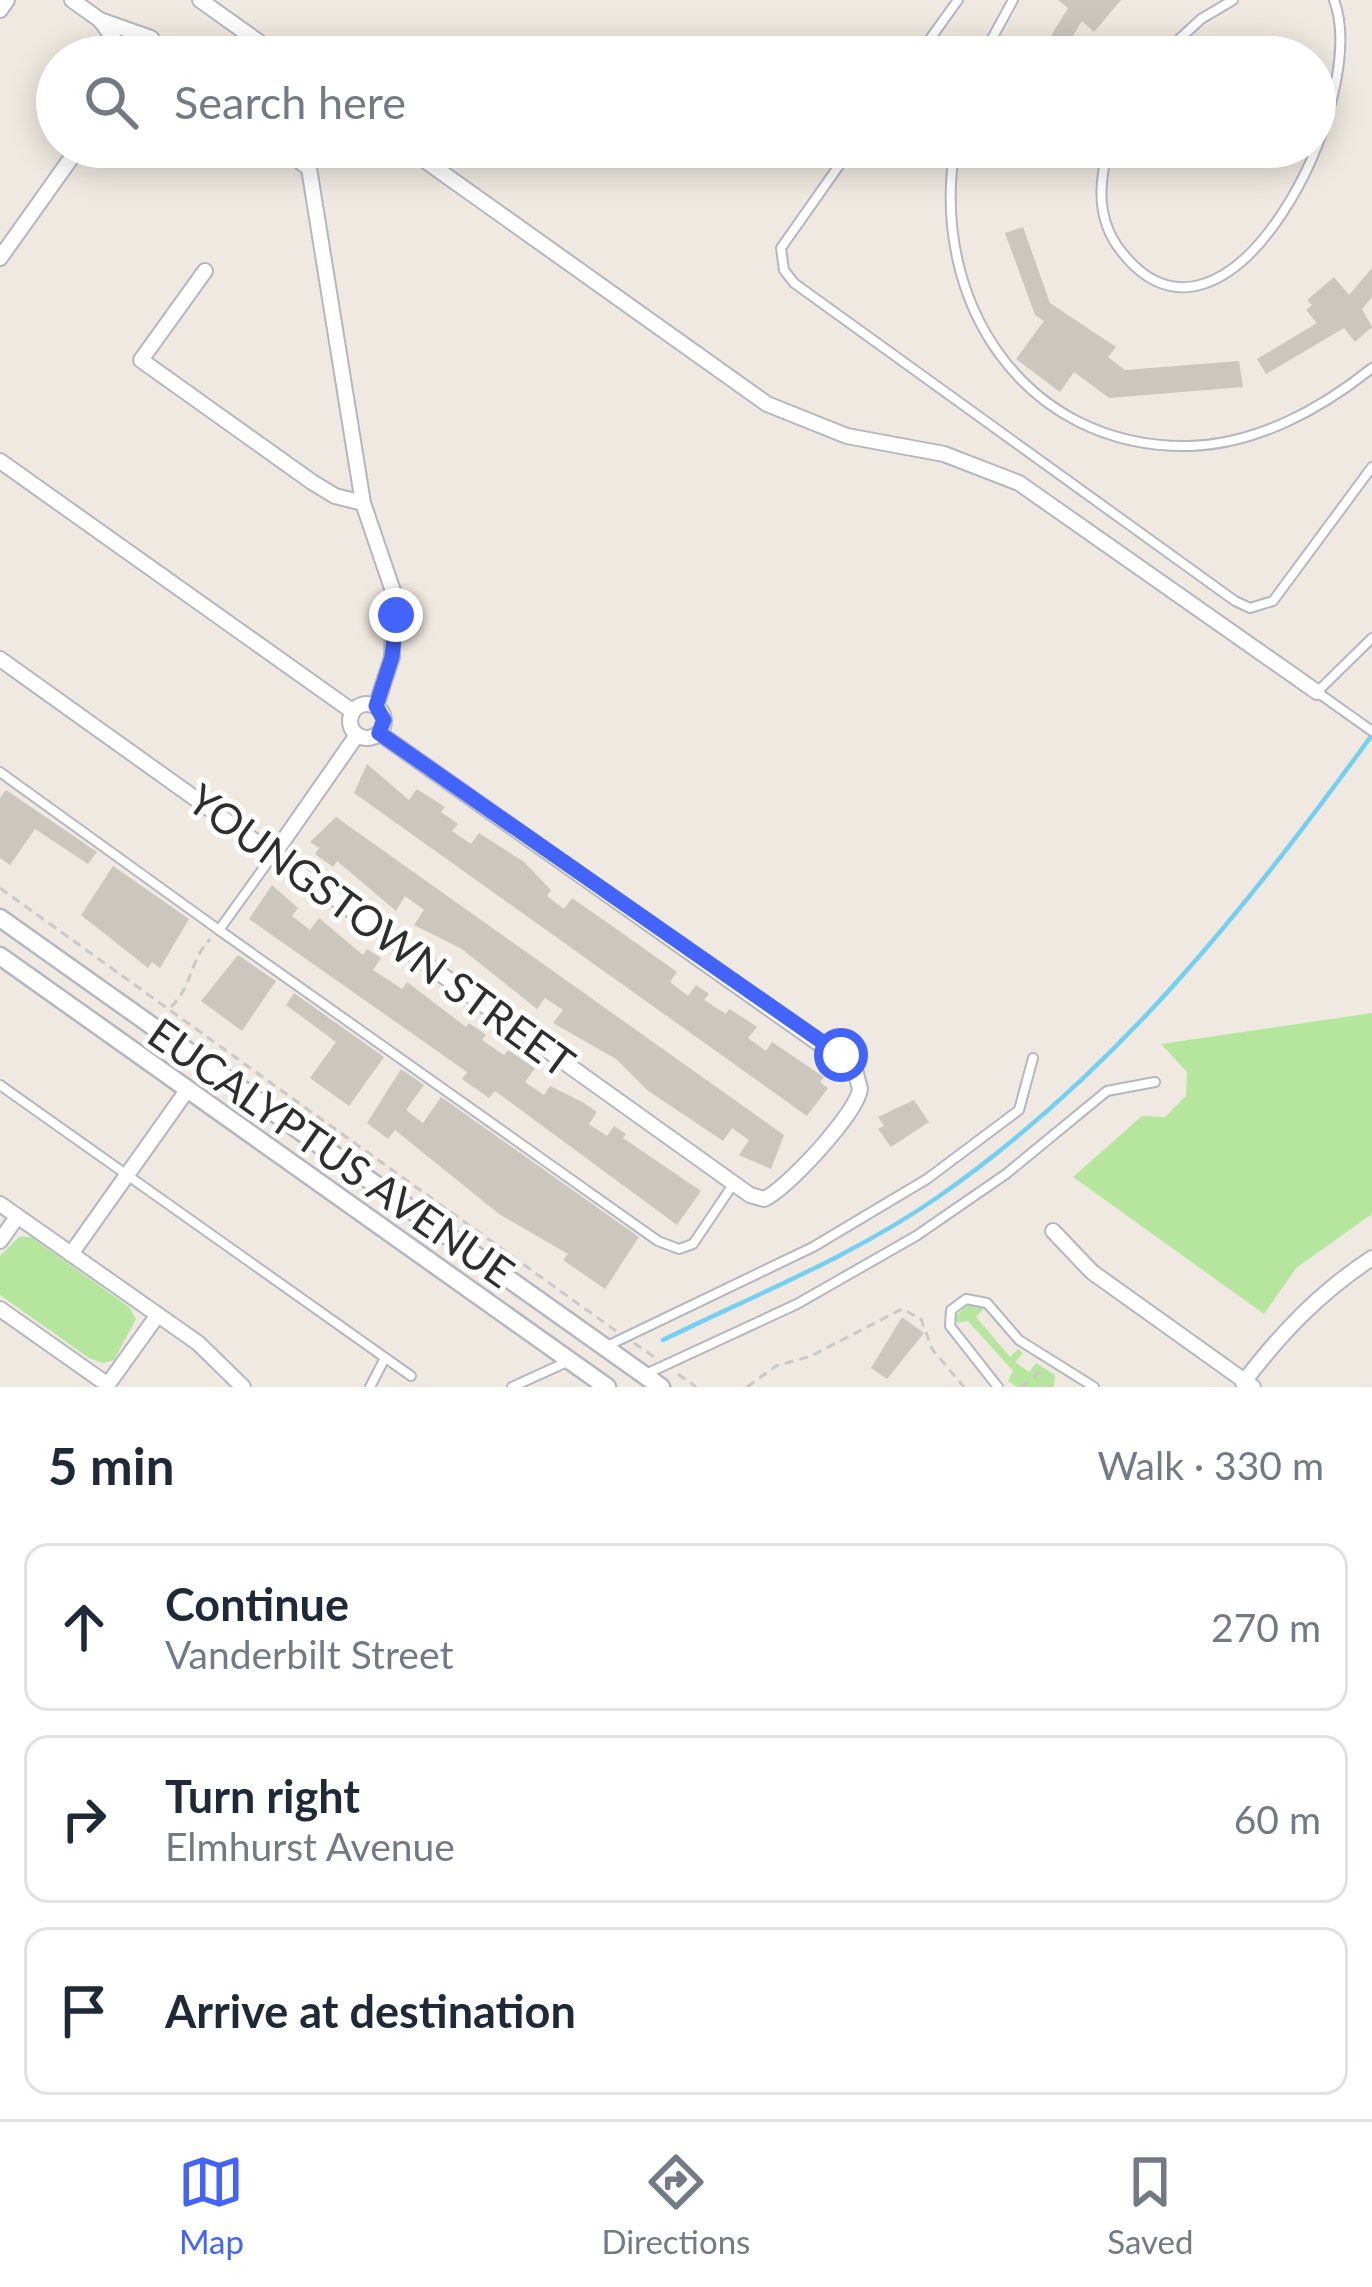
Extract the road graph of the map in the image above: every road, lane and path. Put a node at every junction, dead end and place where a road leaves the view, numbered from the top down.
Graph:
1 (8, 0) edge
2 (72, 0) edge
3 (200, 0) edge
4 (958, 0) edge
5 (1013, 0) edge
6 (1233, 0) edge
7 (1334, 0) edge
8 (0, 10) edge
9 (100, 20) junction
10 (1354, 20) dead end
11 (112, 36) edge
12 (143, 36) edge
13 (251, 36) edge
14 (932, 36) edge
15 (993, 36) edge
16 (1183, 36) edge
17 (64, 168) edge
18 (309, 168) edge
19 (435, 168) edge
20 (837, 168) edge
21 (952, 168) edge
22 (1105, 168) edge
23 (0, 257) edge
24 (1261, 263) dead end
25 (205, 272) dead end
26 (1372, 368) edge
27 (0, 460) edge
28 (1372, 467) edge
29 (363, 503) junction
30 (1372, 638) edge
31 (0, 659) edge
32 (1317, 692) junction
33 (376, 706) junction
34 (352, 711) junction
35 (1372, 731) edge
36 (379, 733) junction
37 (357, 735) junction
38 (0, 772) edge
39 (274, 854) junction
40 (0, 888) edge
41 (0, 918) edge
42 (220, 929) junction
43 (0, 956) edge
44 (169, 1009) junction
45 (1033, 1058) dead end
46 (1155, 1082) dead end
47 (0, 1085) edge
48 (188, 1089) junction
49 (125, 1175) junction
50 (734, 1184) junction
51 (0, 1204) edge
52 (17, 1216) junction
53 (1053, 1231) dead end
54 (0, 1241) edge
55 (71, 1254) junction
56 (1372, 1258) edge
57 (0, 1309) edge
58 (157, 1316) junction
59 (625, 1337) junction
60 (604, 1347) junction
61 (386, 1358) junction
62 (571, 1361) junction
63 (665, 1364) junction
64 (1044, 1367) dead end
65 (644, 1375) junction
66 (411, 1376) dead end
67 (1246, 1384) edge
68 (107, 1386) edge
69 (243, 1387) edge
70 (370, 1387) edge
71 (512, 1387) edge
72 (608, 1387) edge
73 (661, 1387) edge
74 (696, 1387) edge
75 (747, 1387) edge
76 (964, 1387) edge
77 (998, 1387) edge
78 (1022, 1387) edge
79 (1094, 1387) edge

1 - 8 street
2 - 9 street
3 - 13 street
4 - 14 lane
5 - 15 lane
6 - 16 lane
7 - 10 lane
9 - 11 street
9 - 12 street
17 - 23 street
18 - 29 street
19 - 32 street
20 - 28 lane
21 - 26 lane
22 - 24 lane
25 - 29 street
27 - 34 street
29 - 33 street
30 - 32 lane
31 - 39 street, YOUNGSTOWN STREET
32 - 35 lane
33 - 34 street
33 - 36 street
34 - 37 street
36 - 37 street
36 - 50 street, YOUNGSTOWN STREET
37 - 39 street
38 - 42 lane
39 - 42 lane
39 - 50 street, YOUNGSTOWN STREET
40 - 44 path
41 - 60 street, EUCALYPTUS AVENUE
42 - 44 path
42 - 50 lane
43 - 48 street, EUCALYPTUS AVENUE
44 - 59 path
45 - 59 lane
46 - 63 lane
47 - 49 lane
48 - 49 street
48 - 62 street, EUCALYPTUS AVENUE
49 - 55 street
49 - 61 lane
51 - 52 street
52 - 54 street
52 - 55 street
53 - 67 street
55 - 58 street
56 - 67 street
57 - 68 street
58 - 68 street
58 - 69 street
59 - 60 lane
59 - 63 path
60 - 65 street, EUCALYPTUS AVENUE
61 - 66 lane
61 - 70 lane
62 - 71 lane
62 - 72 street, EUCALYPTUS AVENUE
63 - 65 lane
63 - 74 path
64 - 78 path
65 - 73 street, EUCALYPTUS AVENUE
75 - 76 path
77 - 79 lane

